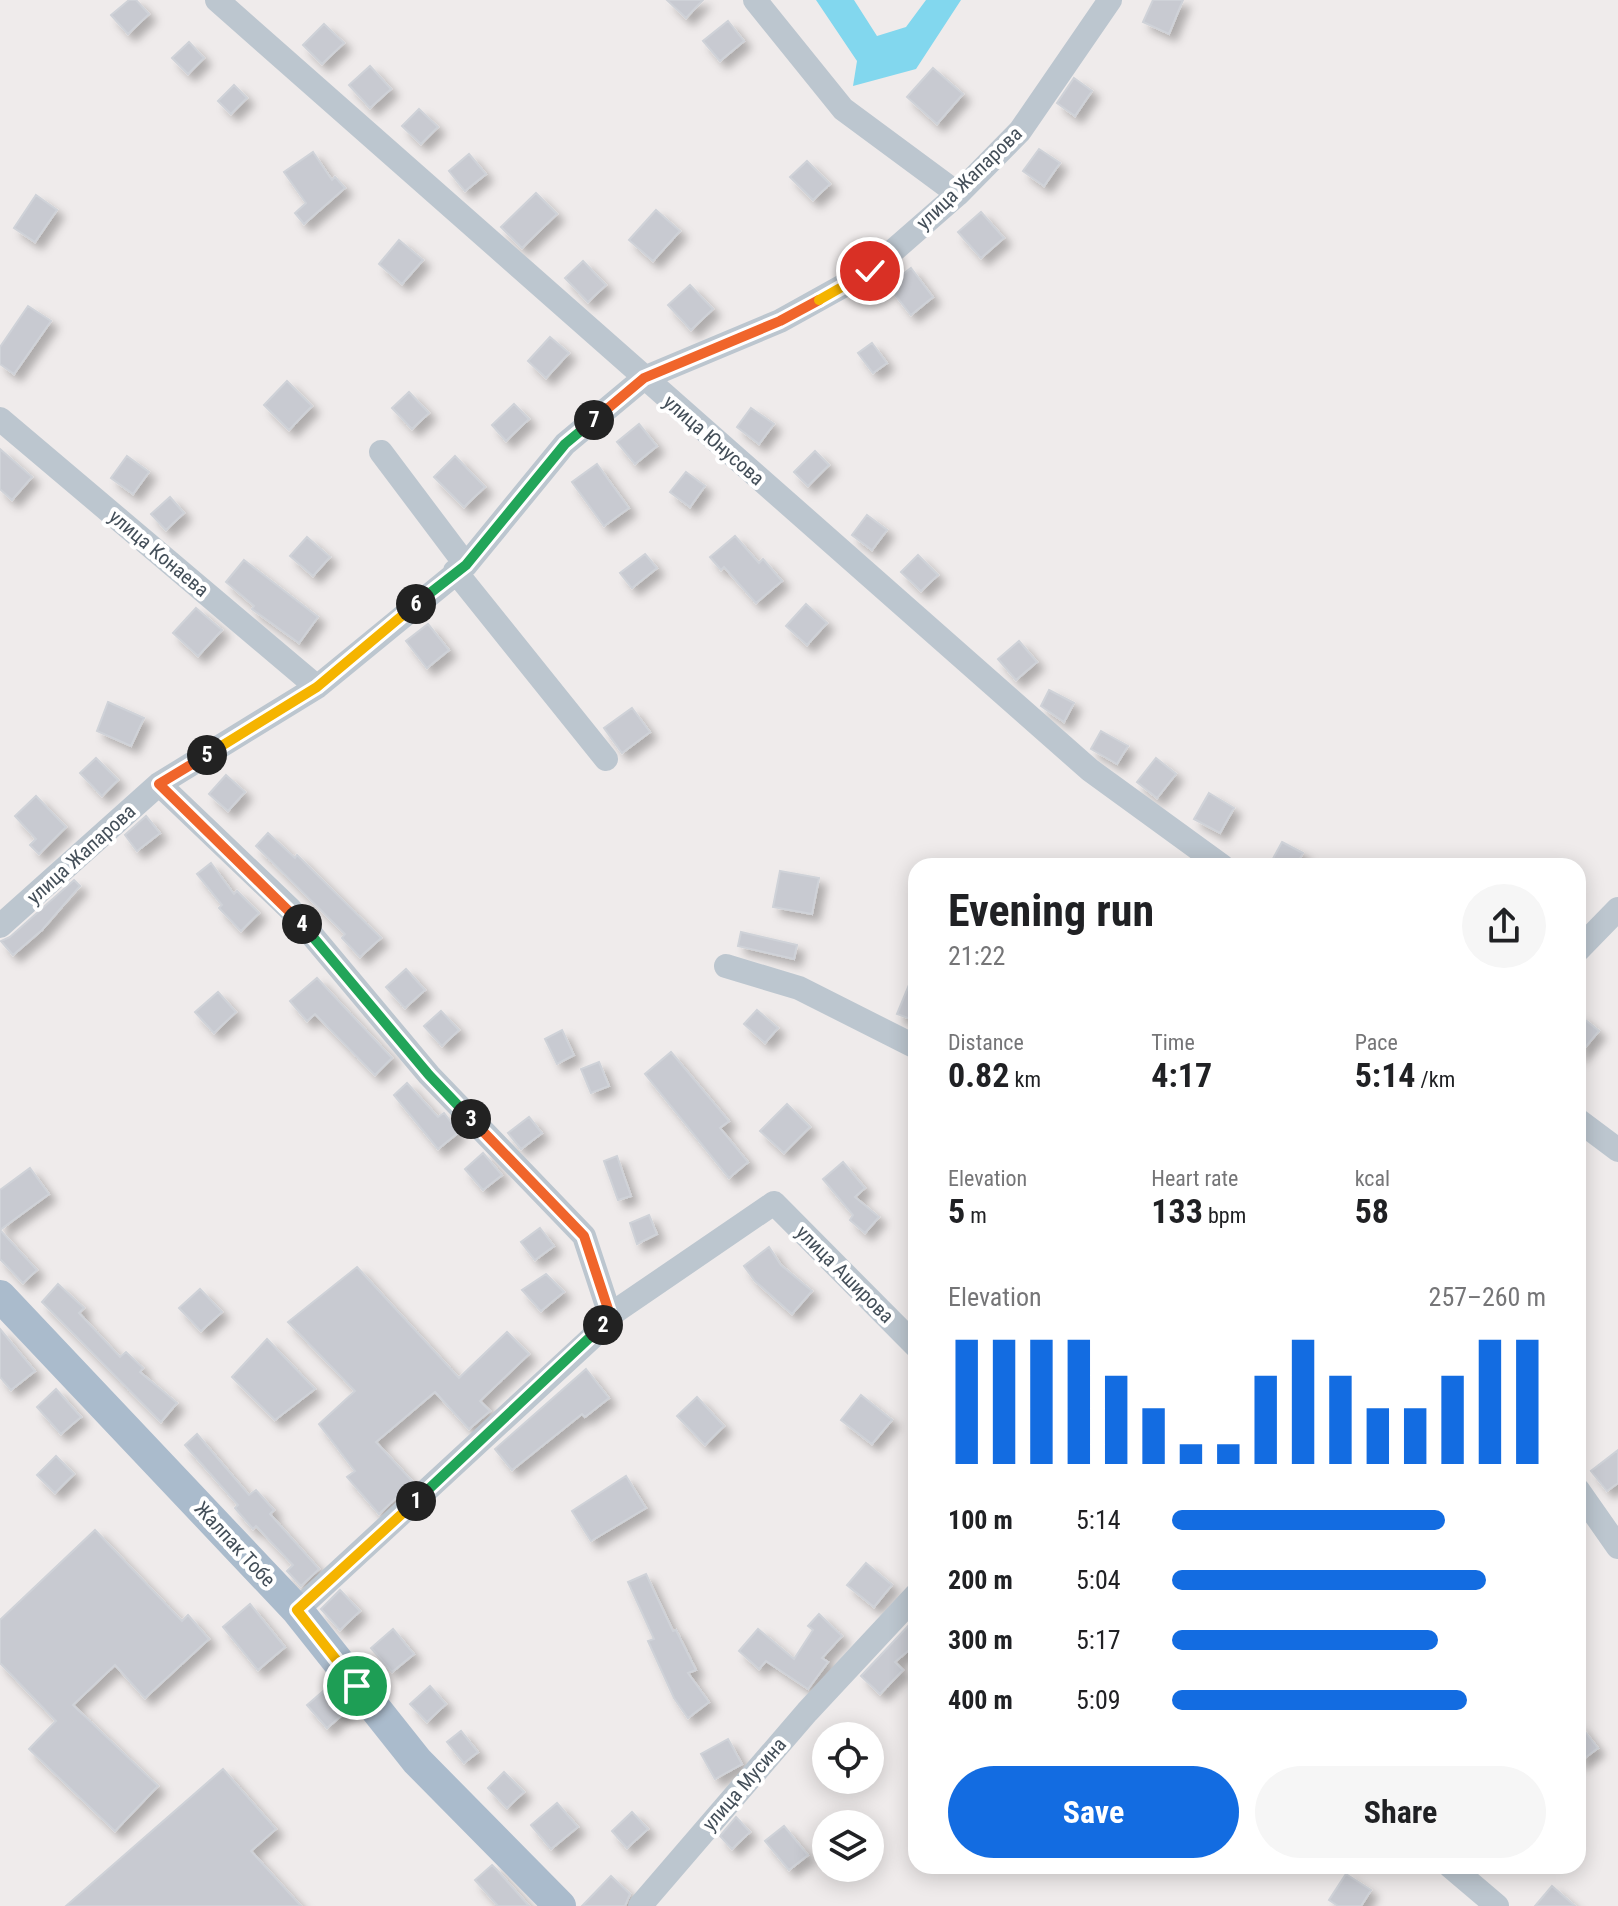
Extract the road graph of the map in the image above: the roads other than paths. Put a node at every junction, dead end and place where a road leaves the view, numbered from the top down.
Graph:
1 (217, 0) edge
2 (755, 0) edge
3 (1110, 0) edge
4 (958, 194) junction
5 (644, 378) junction
6 (0, 419) edge
7 (381, 452) dead end
8 (461, 568) junction
9 (317, 687) junction
10 (606, 759) dead end
11 (159, 784) junction
12 (1211, 858) edge
13 (1618, 909) edge
14 (0, 926) edge
15 (1586, 942) edge
16 (726, 966) dead end
17 (908, 1043) edge
18 (1586, 1126) edge
19 (1618, 1150) edge
20 (0, 1296) edge
21 (610, 1315) junction
22 (908, 1338) edge
23 (1586, 1501) edge
24 (1618, 1547) edge
25 (908, 1604) edge
26 (297, 1610) junction
27 (1459, 1874) edge
28 (560, 1906) edge
29 (640, 1906) edge
30 (1497, 1906) edge

1 - 5 street, улица Юнусова
2 - 4 street
3 - 4 street, улица Жапарова
4 - 5 street, улица Жапарова
5 - 8 street, улица Жапарова
5 - 12 street, улица Юнусова
6 - 9 street, улица Конаева
7 - 8 street
8 - 9 street, улица Жапарова
8 - 10 street
9 - 11 street, улица Жапарова
11 - 14 street, улица Жапарова
11 - 21 street
13 - 15 street
16 - 17 street
18 - 19 street
20 - 26 main road, Жалпак Тобе
21 - 22 street, улица Аширова
21 - 26 street
23 - 24 street
25 - 29 street, улица Мусина
26 - 28 main road, Жалпак Тобе
27 - 30 street

